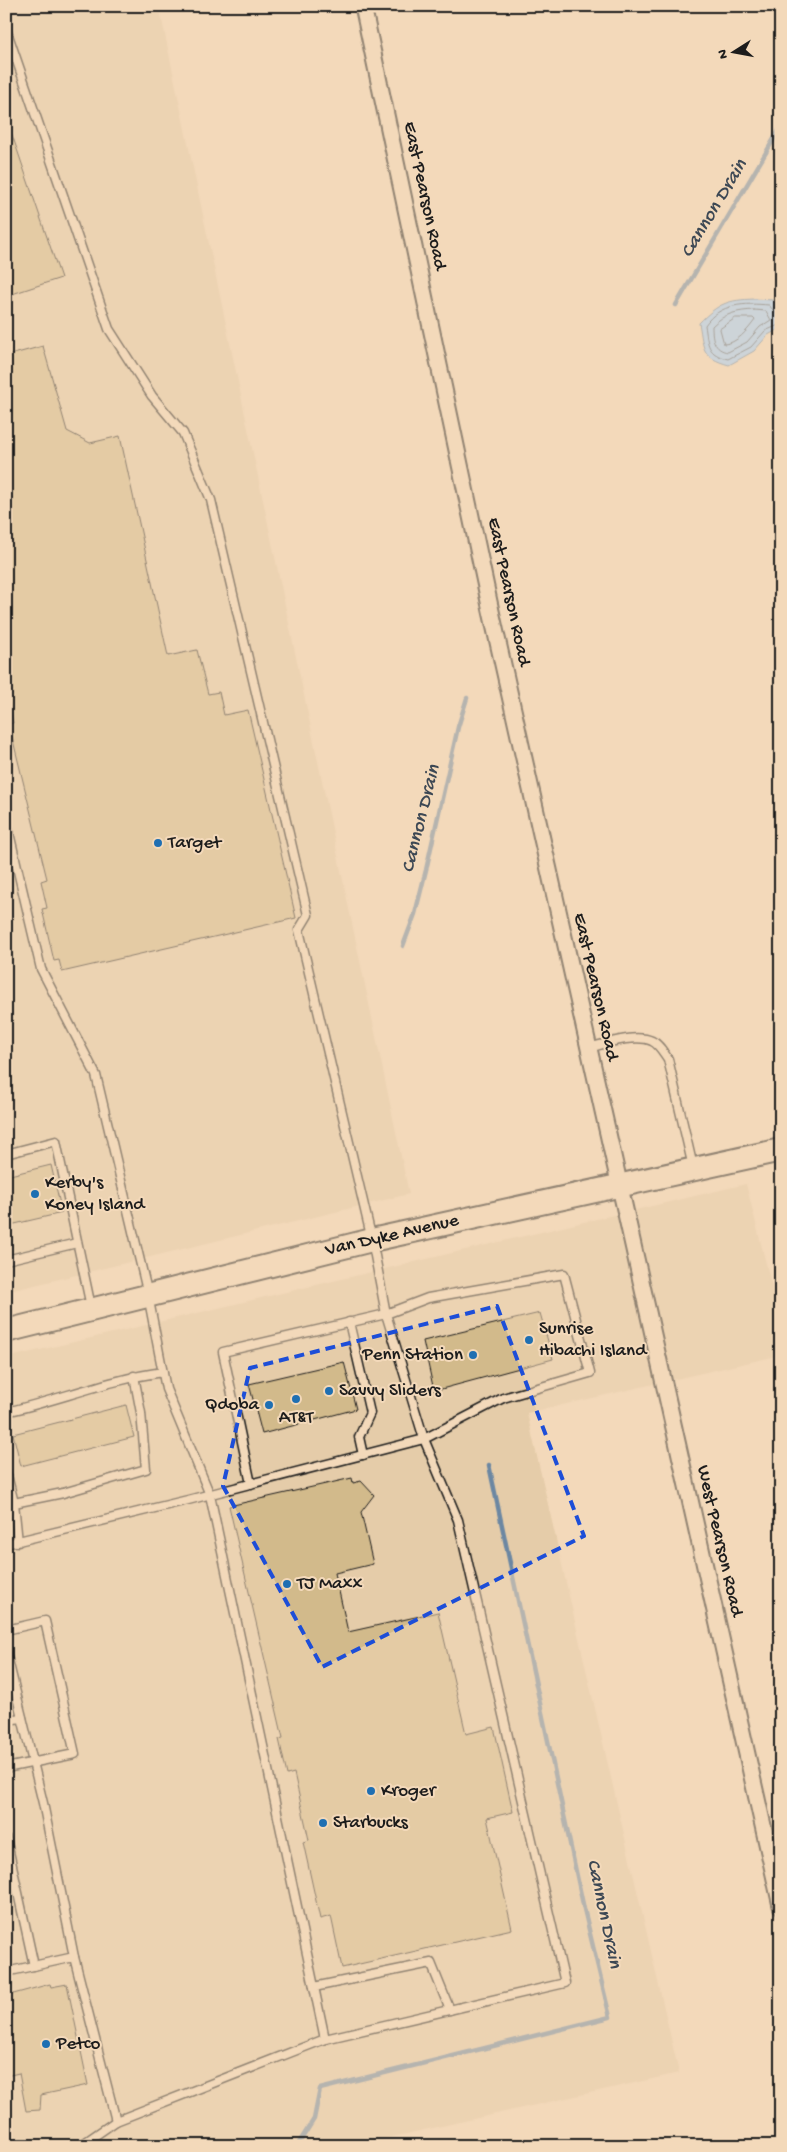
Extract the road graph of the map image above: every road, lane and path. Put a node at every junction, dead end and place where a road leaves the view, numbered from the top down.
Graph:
1 (363, 6) edge
2 (6, 29) edge
3 (6, 820) edge
4 (588, 1048) junction
5 (781, 1150) edge
6 (6, 1154) edge
7 (694, 1169) junction
8 (619, 1185) junction
9 (372, 1240) junction
10 (78, 1243) junction
11 (6, 1260) edge
12 (148, 1295) junction
13 (91, 1309) junction
14 (386, 1314) junction
15 (349, 1322) junction
16 (6, 1331) edge
17 (163, 1372) junction
18 (134, 1376) junction
19 (6, 1412) edge
20 (424, 1439) junction
21 (362, 1455) junction
22 (6, 1471) edge
23 (251, 1484) junction
24 (210, 1494) junction
25 (14, 1504) junction
26 (18, 1542) junction
27 (6, 1544) edge
28 (6, 1630) edge
29 (6, 1652) edge
30 (9, 1676) edge
31 (22, 1718) junction
32 (6, 1720) edge
33 (33, 1762) junction
34 (6, 1768) edge
35 (6, 1838) edge
36 (781, 1906) edge
37 (74, 1957) junction
38 (34, 1966) junction
39 (6, 1972) edge
40 (314, 1987) junction
41 (450, 2010) junction
42 (325, 2039) junction
43 (116, 2121) junction
44 (80, 2146) edge

1 - 4 street, East Pearson Road
2 - 9 lane
3 - 12 lane
4 - 7 lane
4 - 8 street, East Pearson Road
5 - 7 main road, Van Dyke Avenue
6 - 10 lane
7 - 8 main road, Van Dyke Avenue
8 - 9 main road, Van Dyke Avenue
8 - 36 street, West Pearson Road
9 - 12 main road, Van Dyke Avenue
9 - 14 lane
10 - 11 lane
10 - 13 lane
12 - 13 main road, Van Dyke Avenue
12 - 17 lane
13 - 16 main road, Van Dyke Avenue
14 - 15 lane
14 - 20 lane
14 - 20 lane
15 - 21 lane
15 - 23 lane
17 - 18 lane
17 - 24 lane
18 - 19 lane
18 - 25 lane
20 - 21 lane
20 - 41 lane
21 - 23 lane
22 - 25 lane
23 - 24 lane
24 - 26 lane
24 - 40 lane
25 - 26 lane
26 - 27 lane
28 - 33 lane
29 - 30 lane
30 - 31 lane
31 - 32 lane
31 - 33 lane
33 - 34 lane
33 - 37 lane
35 - 38 lane
37 - 38 lane
37 - 43 lane
38 - 39 lane
40 - 41 lane
40 - 42 lane
41 - 42 lane
42 - 43 lane
43 - 44 lane

